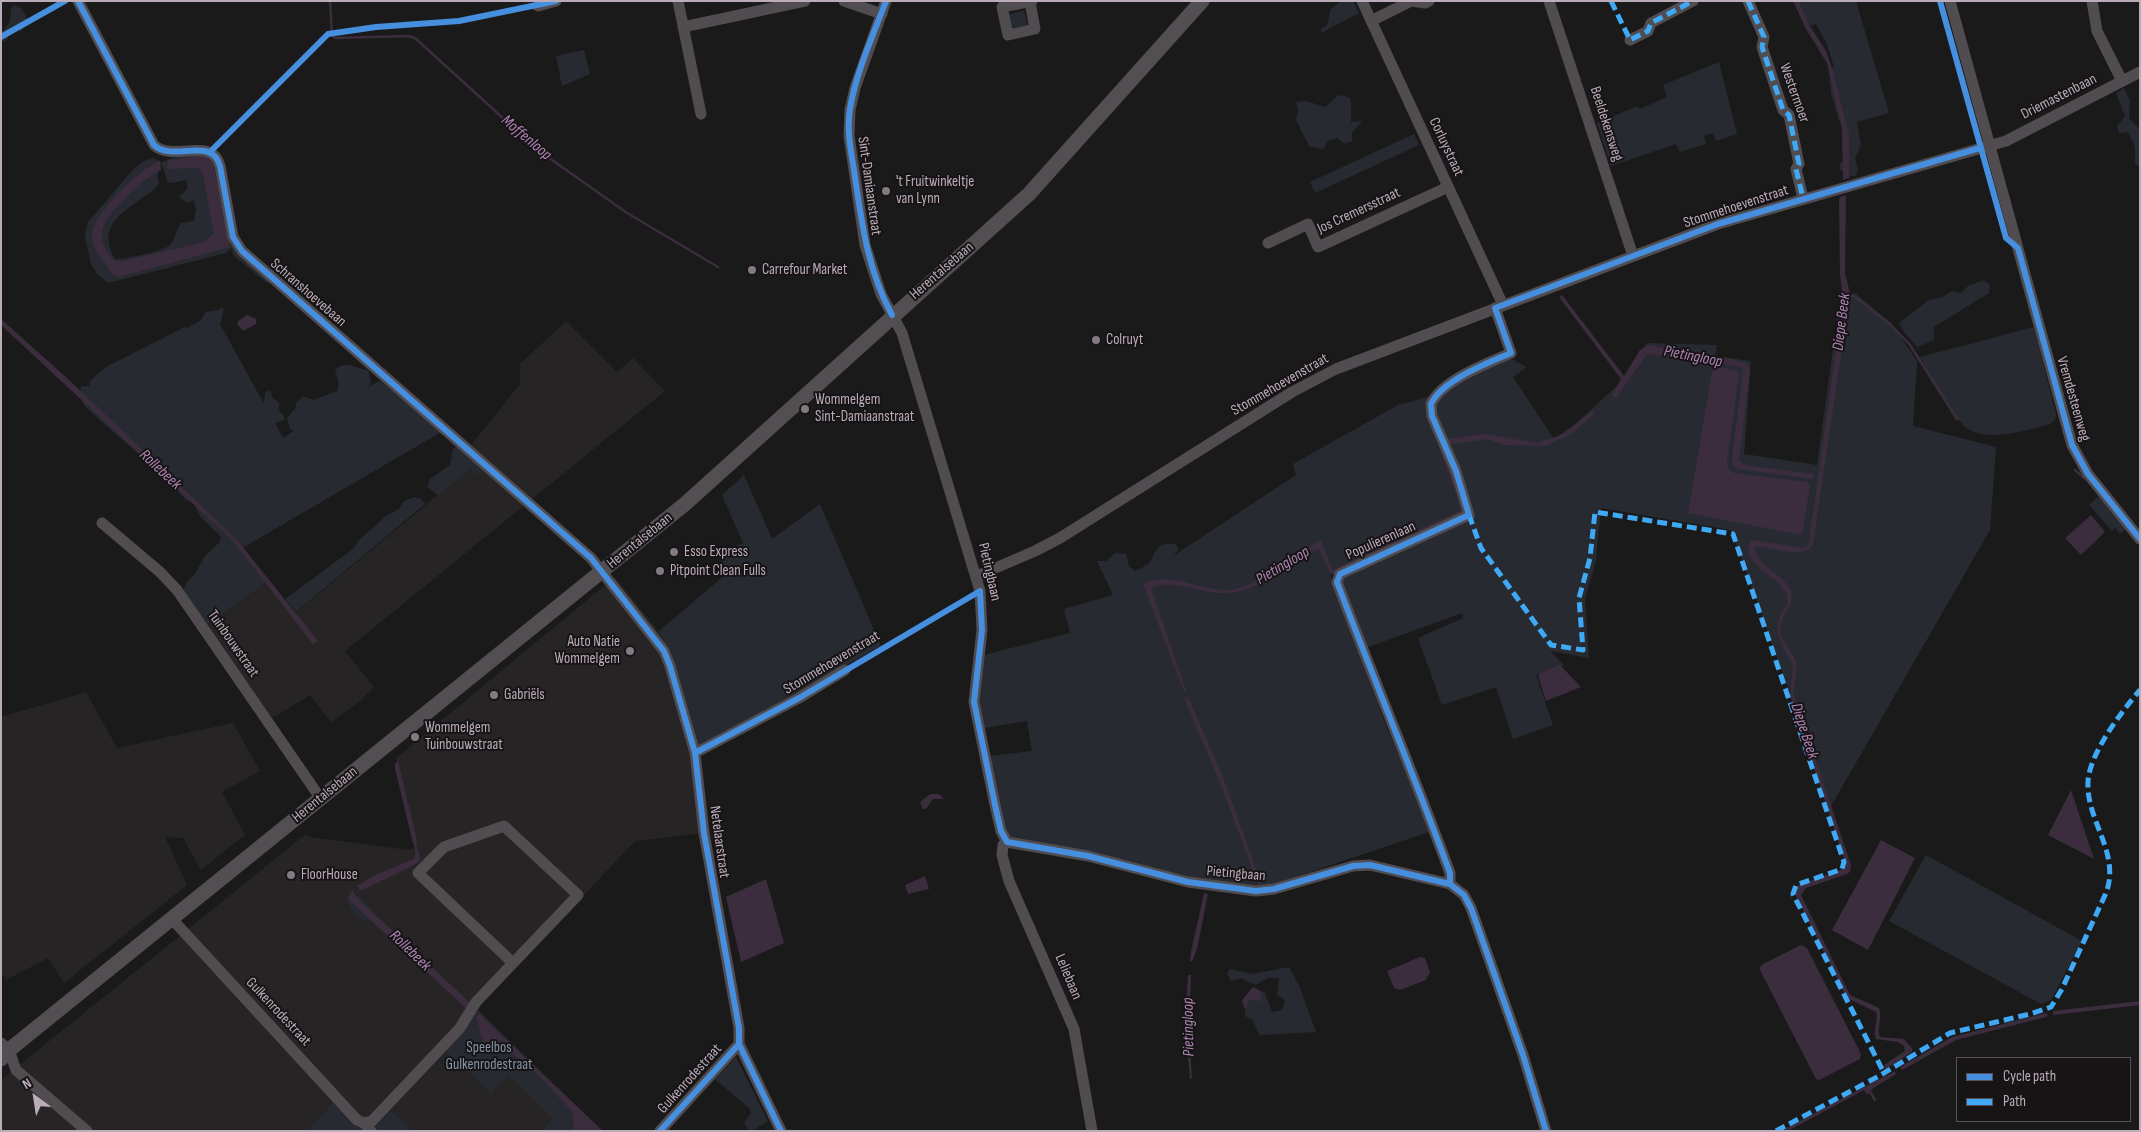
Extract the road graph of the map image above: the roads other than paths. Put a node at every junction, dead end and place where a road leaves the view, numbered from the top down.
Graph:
1 (78, 1) edge
2 (556, 1) edge
3 (678, 1) edge
4 (805, 1) edge
5 (844, 1) edge
6 (886, 1) edge
7 (1202, 1) edge
8 (1362, 1) edge
9 (1429, 1) edge
10 (1549, 1) edge
11 (1693, 1) edge
12 (1748, 1) edge
13 (1950, 1) edge
14 (2092, 1) edge
15 (1031, 2) edge
16 (1002, 4) edge
17 (538, 6) dead end
18 (882, 14) junction
19 (1371, 20) junction
20 (684, 27) junction
21 (1630, 40) dead end
22 (2140, 72) edge
23 (2122, 81) junction
24 (701, 114) dead end
25 (1990, 145) junction
26 (1448, 187) junction
27 (1802, 198) junction
28 (1268, 242) dead end
29 (1633, 256) junction
30 (1499, 307) junction
31 (892, 315) junction
32 (102, 523) dead end
33 (2140, 538) edge
34 (601, 572) junction
35 (977, 576) junction
36 (845, 670) dead end
37 (695, 753) junction
38 (321, 799) junction
39 (1007, 842) junction
40 (1450, 884) junction
41 (172, 919) junction
42 (512, 964) junction
43 (739, 1044) junction
44 (3, 1052) edge
45 (368, 1127) edge
46 (87, 1131) edge
47 (660, 1131) edge
48 (781, 1131) edge
49 (1092, 1131) edge
50 (1546, 1131) edge

1 - 34 street, Schranshoevebaan
2 - 17 street
3 - 20 street
4 - 20 street
5 - 18 street
6 - 18 street, Sint-Damiaanstraat
7 - 31 main road, Herentalsebaan
8 - 19 street, Corluystraat
9 - 19 street
10 - 29 street, Beeldekensweg
11 - 21 street
12 - 27 street, Westermoer
13 - 25 street, Vremdesteenweg
14 - 23 street
15 - 16 street
15 - 16 street
18 - 31 street, Sint-Damiaanstraat
19 - 26 street, Corluystraat
20 - 24 street
22 - 23 street, Driemastenbaan
23 - 25 street, Driemastenbaan
25 - 27 street, Stommehoevenstraat
25 - 33 street, Vremdesteenweg
26 - 28 street, Jos Cremersstraat
26 - 30 street, Corluystraat
27 - 29 street, Stommehoevenstraat
29 - 30 street, Stommehoevenstraat
30 - 35 street, Stommehoevenstraat
30 - 40 street, Populierenlaan
31 - 34 main road, Herentalsebaan
31 - 35 street, Pietingbaan
32 - 38 street, Tuinbouwstraat
34 - 37 street, Netelaarstraat
34 - 38 main road, Herentalsebaan
35 - 39 street, Pietingbaan
36 - 37 street, Stommehoevenstraat
37 - 43 street, Netelaarstraat
38 - 41 main road, Herentalsebaan
39 - 40 street, Pietingbaan
39 - 49 street, Leliebaan
40 - 50 street
41 - 44 main road, Herentalsebaan
41 - 45 street, Gulkenrodestraat
42 - 42 street, Gulkenrodestraat
42 - 45 street, Gulkenrodestraat
43 - 47 street, Gulkenrodestraat
43 - 48 street, Netelaarstraat
44 - 46 street

